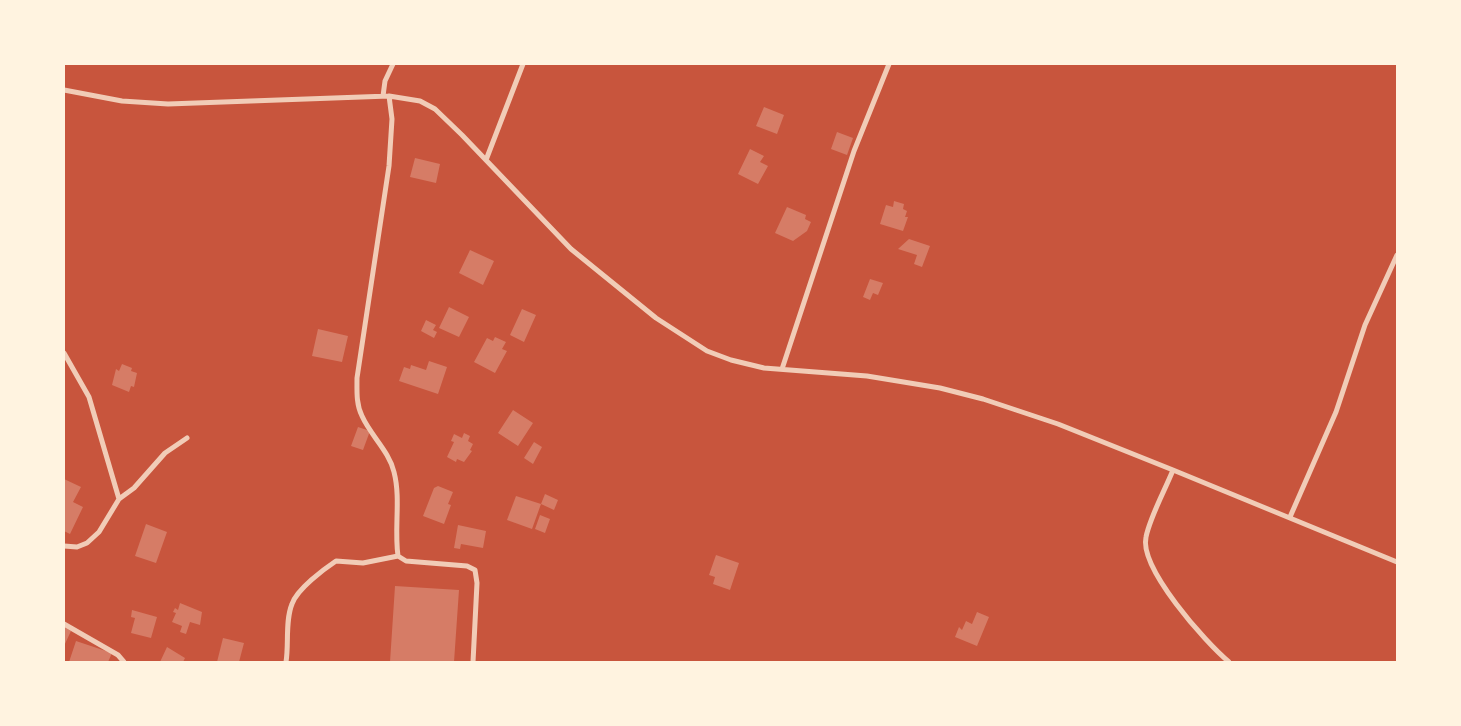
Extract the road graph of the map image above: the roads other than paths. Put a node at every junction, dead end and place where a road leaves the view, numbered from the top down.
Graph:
1 (393, 64) edge
2 (523, 64) edge
3 (889, 64) edge
4 (64, 90) edge
5 (386, 96) junction
6 (486, 160) junction
7 (1397, 256) edge
8 (64, 353) edge
9 (782, 369) junction
10 (187, 438) dead end
11 (1173, 470) junction
12 (119, 499) junction
13 (1290, 517) junction
14 (64, 546) edge
15 (398, 556) junction
16 (1397, 562) edge
17 (64, 624) edge
18 (124, 662) edge
19 (286, 662) edge
20 (473, 662) edge
21 (1229, 662) edge

1 - 5 street
2 - 6 street
3 - 9 street
4 - 5 street
5 - 6 street
5 - 15 street
6 - 9 street
7 - 13 street
8 - 12 street
9 - 11 street
10 - 12 street
11 - 13 street
11 - 21 street
12 - 14 street
13 - 16 street
15 - 19 street
15 - 20 street
17 - 18 street

